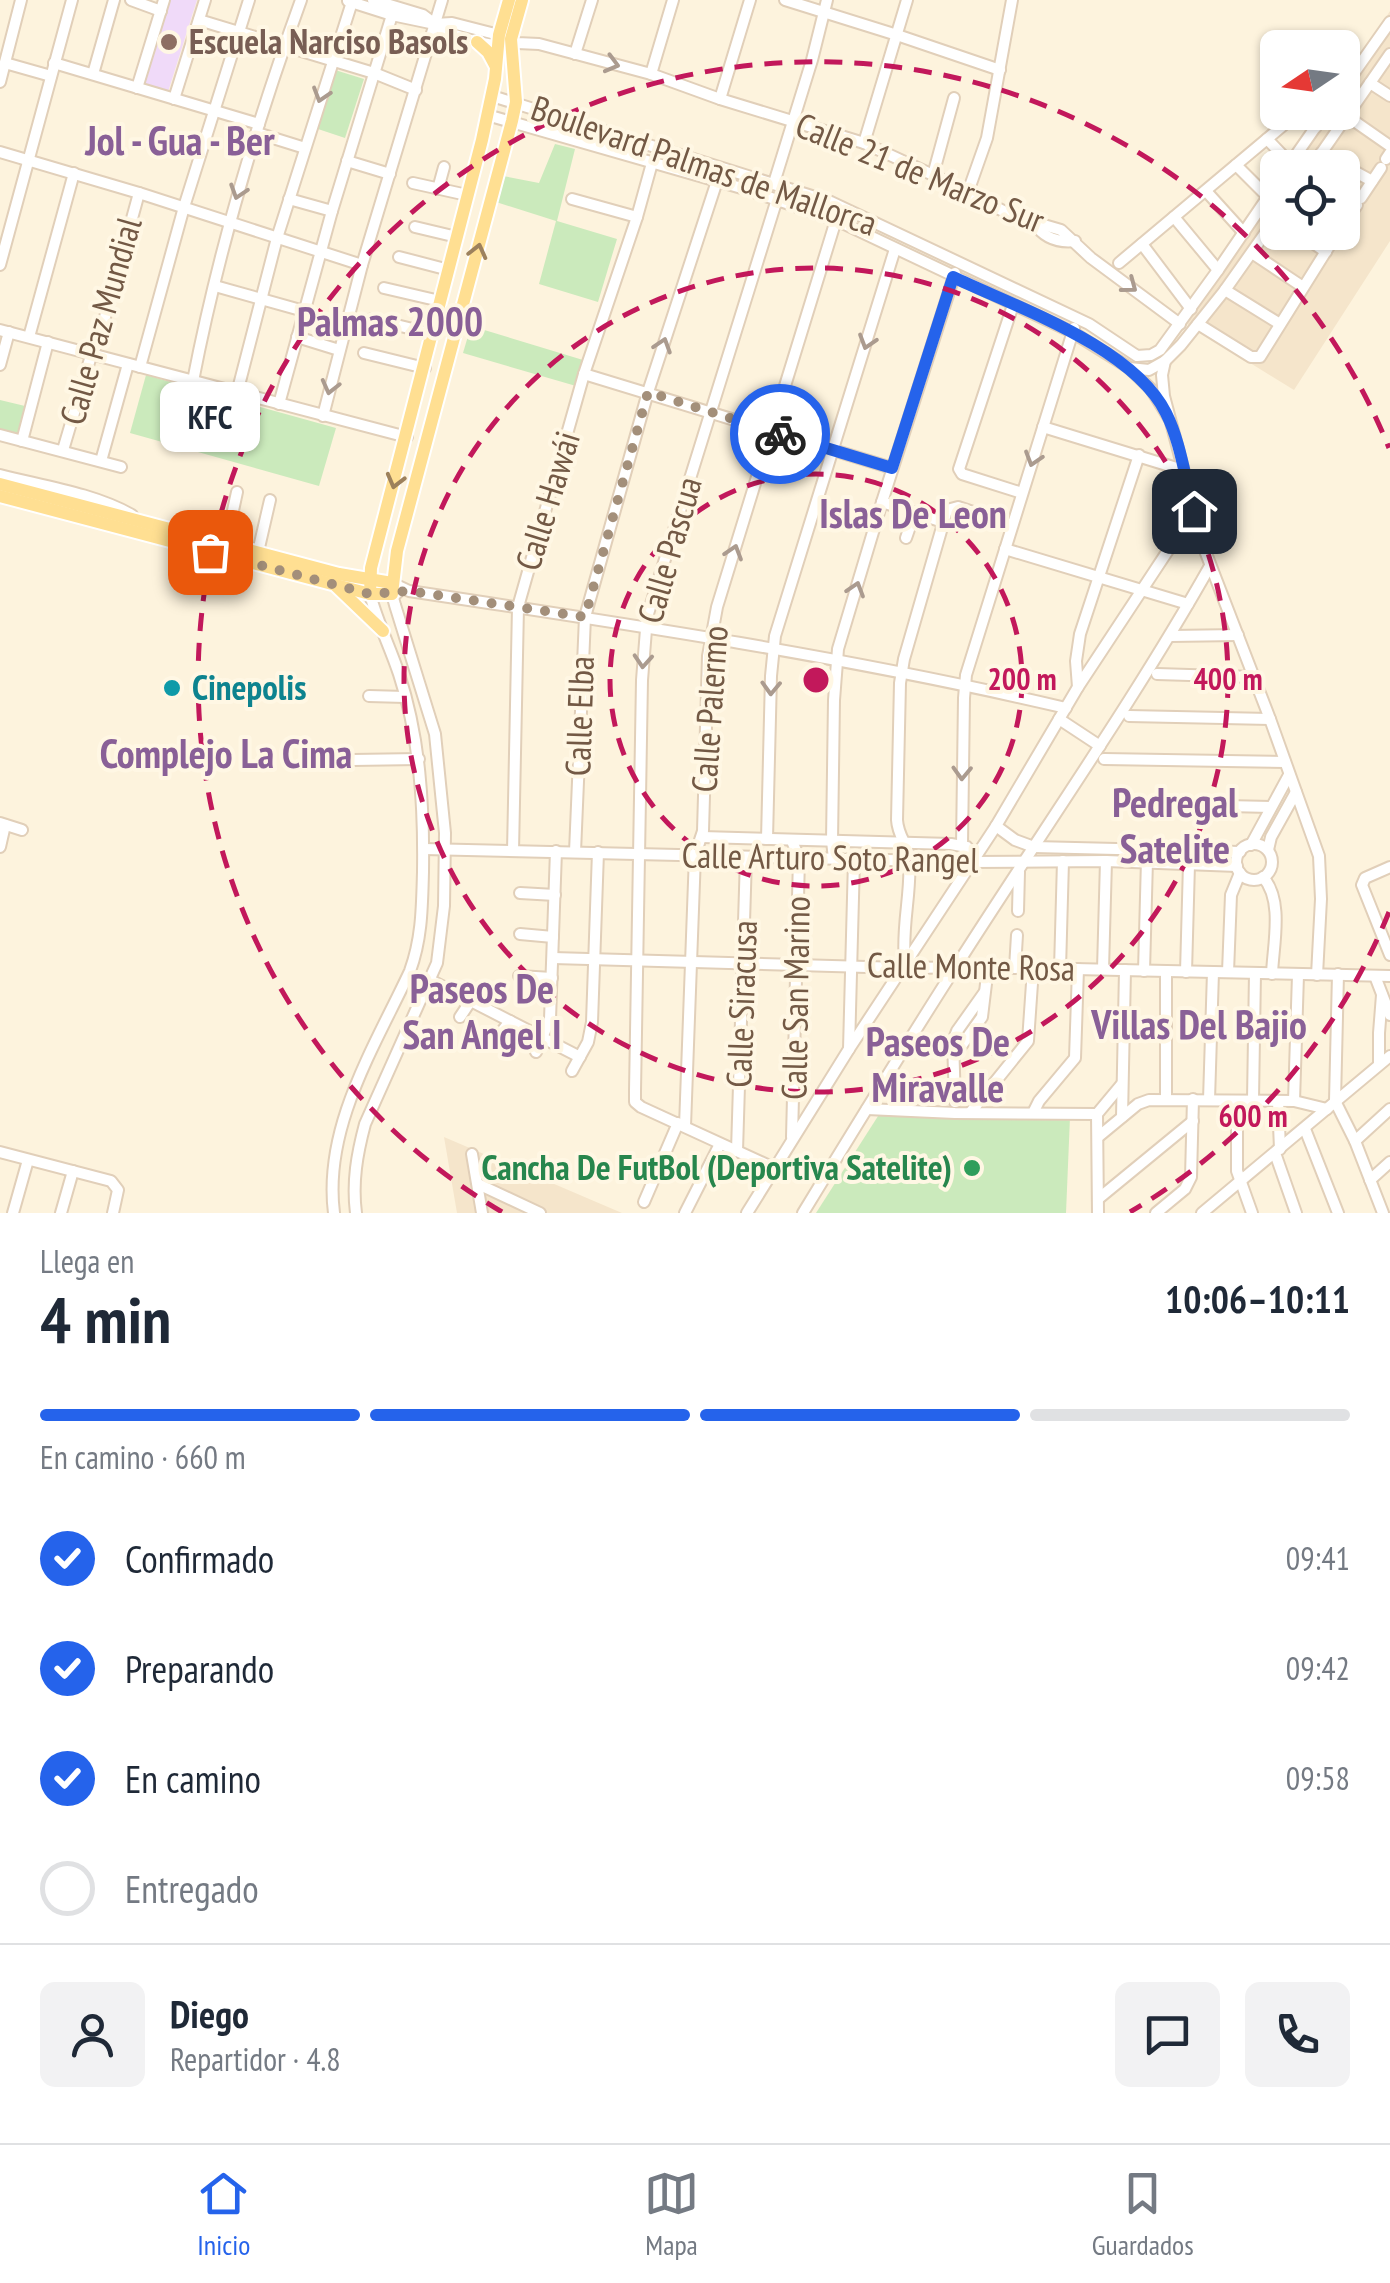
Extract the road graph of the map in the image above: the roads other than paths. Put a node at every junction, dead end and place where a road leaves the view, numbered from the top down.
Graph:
1 (21, 0) edge
2 (72, 0) edge
3 (114, 0) edge
4 (130, 0) edge
5 (205, 0) edge
6 (250, 0) edge
7 (301, 0) edge
8 (374, 0) edge
9 (442, 0) edge
10 (509, 0) edge
11 (522, 0) edge
12 (592, 0) edge
13 (672, 0) edge
14 (750, 0) edge
15 (785, 0) edge
16 (827, 0) edge
17 (907, 0) edge
18 (1012, 0) edge
19 (349, 1) edge
20 (163, 5) edge
21 (823, 12) junction
22 (392, 15) junction
23 (199, 20) junction
24 (1390, 22) edge
25 (436, 24) junction
26 (238, 32) junction
27 (897, 35) junction
28 (5, 39) edge
29 (477, 42) junction
30 (507, 42) junction
31 (284, 46) junction
32 (574, 54) junction
33 (1390, 54) edge
34 (332, 60) junction
35 (5, 63) junction
36 (54, 63) junction
37 (1360, 64) edge
38 (496, 69) junction
39 (1000, 70) junction
40 (374, 73) junction
41 (93, 74) junction
42 (650, 74) junction
43 (51, 76) junction
44 (0, 82) edge
45 (1370, 83) junction
46 (137, 88) junction
47 (416, 90) junction
48 (492, 96) junction
49 (1390, 96) edge
50 (1360, 97) edge
51 (174, 98) junction
52 (954, 98) dead end
53 (720, 99) junction
54 (516, 102) junction
55 (216, 111) junction
56 (488, 115) junction
57 (512, 121) junction
58 (793, 121) junction
59 (258, 129) junction
60 (1360, 129) edge
61 (1279, 130) edge
62 (1314, 130) edge
63 (1267, 139) junction
64 (864, 143) junction
65 (305, 148) junction
66 (1276, 150) edge
67 (1299, 150) edge
68 (0, 152) edge
69 (1387, 156) edge
70 (29, 160) junction
71 (347, 161) junction
72 (652, 163) junction
73 (1236, 165) junction
74 (444, 167) dead end
75 (74, 173) junction
76 (390, 174) junction
77 (1360, 174) edge
78 (933, 175) junction
79 (717, 180) junction
80 (1372, 181) junction
81 (774, 183) junction
82 (413, 184) dead end
83 (438, 189) junction
84 (1260, 189) edge
85 (1206, 191) junction
86 (139, 192) junction
87 (968, 192) junction
88 (468, 196) junction
89 (1360, 197) edge
90 (288, 199) junction
91 (572, 199) dead end
92 (778, 199) junction
93 (184, 207) junction
94 (1259, 210) edge
95 (332, 211) junction
96 (637, 216) junction
97 (1174, 217) junction
98 (836, 220) junction
99 (228, 222) junction
100 (415, 226) dead end
101 (5, 231) edge
102 (1244, 232) junction
103 (458, 236) junction
104 (277, 238) junction
105 (1260, 241) edge
106 (1142, 244) junction
107 (895, 249) junction
108 (1323, 250) edge
109 (320, 252) junction
110 (1326, 252) joint
111 (1252, 253) junction
112 (399, 257) dead end
113 (1119, 263) dead end
114 (959, 264) junction
115 (362, 265) junction
116 (0, 266) edge
117 (449, 270) junction
118 (1218, 270) junction
119 (953, 277) junction
120 (216, 286) junction
121 (1303, 287) junction
122 (384, 288) dead end
123 (1225, 290) junction
124 (261, 298) junction
125 (440, 301) junction
126 (1013, 305) junction
127 (1191, 309) junction
128 (304, 311) junction
129 (1077, 318) junction
130 (372, 320) dead end
131 (1180, 324) junction
132 (1198, 324) junction
133 (1280, 324) junction
134 (4, 331) edge
135 (1072, 332) junction
136 (433, 334) junction
137 (29, 337) junction
138 (297, 338) junction
139 (48, 342) junction
140 (339, 350) junction
141 (364, 353) dead end
142 (92, 354) junction
143 (1162, 356) junction
144 (0, 365) edge
145 (134, 366) junction
146 (425, 368) junction
147 (1128, 368) junction
148 (584, 374) junction
149 (192, 382) junction
150 (648, 392) junction
151 (237, 393) junction
152 (279, 404) junction
153 (712, 412) junction
154 (322, 416) junction
155 (1169, 418) junction
156 (1043, 428) junction
157 (771, 431) junction
158 (0, 435) edge
159 (406, 437) junction
160 (22, 441) junction
161 (63, 450) junction
162 (834, 450) junction
163 (1139, 456) junction
164 (101, 461) junction
165 (121, 467) dead end
166 (892, 468) junction
167 (1183, 470) junction
168 (0, 475) edge
169 (0, 484) edge
170 (238, 492) dead end
171 (1022, 494) junction
172 (0, 496) edge
173 (270, 500) dead end
174 (882, 502) junction
175 (1194, 511) junction
176 (915, 512) junction
177 (141, 522) junction
178 (943, 522) junction
179 (1012, 525) junction
180 (906, 538) dead end
181 (226, 544) junction
182 (1005, 549) junction
183 (258, 552) junction
184 (1210, 566) junction
185 (1100, 576) junction
186 (334, 584) junction
187 (370, 587) junction
188 (392, 588) junction
189 (1142, 588) junction
190 (1188, 604) junction
191 (518, 607) junction
192 (585, 617) junction
193 (646, 628) junction
194 (383, 631) junction
195 (1238, 634) junction
196 (1170, 636) junction
197 (710, 639) junction
198 (773, 649) junction
199 (837, 660) junction
200 (901, 672) junction
201 (1157, 674) dead end
202 (1254, 677) junction
203 (964, 684) junction
204 (1078, 687) junction
205 (369, 696) dead end
206 (405, 697) junction
207 (1066, 708) junction
208 (1129, 716) dead end
209 (1059, 719) junction
210 (1270, 719) junction
211 (1100, 746) junction
212 (418, 759) junction
213 (1104, 759) dead end
214 (352, 760) dead end
215 (1285, 762) junction
216 (1290, 775) junction
217 (1296, 792) junction
218 (1138, 804) dead end
219 (1271, 807) junction
220 (3, 824) edge
221 (996, 826) junction
222 (22, 830) dead end
223 (423, 832) junction
224 (445, 832) junction
225 (702, 837) junction
226 (767, 840) junction
227 (792, 841) junction
228 (832, 841) junction
229 (904, 842) junction
230 (962, 845) junction
231 (0, 847) edge
232 (1034, 847) junction
233 (1245, 848) junction
234 (424, 849) junction
235 (445, 849) junction
236 (1147, 849) junction
237 (1268, 850) junction
238 (513, 851) junction
239 (556, 851) junction
240 (574, 852) junction
241 (598, 852) junction
242 (640, 853) junction
243 (695, 855) junction
244 (746, 857) junction
245 (799, 858) junction
246 (834, 859) junction
247 (854, 860) junction
248 (910, 860) junction
249 (973, 860) junction
250 (1063, 861) junction
251 (1106, 861) junction
252 (1147, 862) junction
253 (1189, 864) junction
254 (1022, 866) junction
255 (1390, 867) edge
256 (1238, 869) junction
257 (1264, 877) junction
258 (520, 893) dead end
259 (554, 895) junction
260 (1018, 911) dead end
261 (520, 934) dead end
262 (1017, 935) dead end
263 (554, 937) junction
264 (1390, 955) edge
265 (552, 958) junction
266 (594, 958) junction
267 (636, 960) junction
268 (689, 961) junction
269 (744, 962) junction
270 (797, 964) junction
271 (850, 965) junction
272 (903, 965) junction
273 (988, 967) junction
274 (955, 968) junction
275 (1015, 968) junction
276 (1033, 969) junction
277 (1060, 969) junction
278 (1078, 969) junction
279 (1104, 970) junction
280 (1124, 970) junction
281 (1144, 971) junction
282 (1166, 972) junction
283 (1186, 972) junction
284 (1214, 972) junction
285 (1228, 972) junction
286 (1256, 974) junction
287 (1272, 974) junction
288 (1338, 974) junction
289 (1298, 975) junction
290 (1317, 975) junction
291 (520, 976) dead end
292 (1374, 976) junction
293 (1390, 976) edge
294 (552, 978) junction
295 (430, 980) junction
296 (1382, 995) junction
297 (470, 1002) junction
298 (1390, 1015) edge
299 (460, 1017) dead end
300 (510, 1021) junction
301 (499, 1035) dead end
302 (542, 1037) junction
303 (849, 1049) junction
304 (536, 1052) dead end
305 (1390, 1056) edge
306 (580, 1058) junction
307 (1379, 1064) junction
308 (572, 1070) dead end
309 (1122, 1084) junction
310 (354, 1090) junction
311 (1166, 1098) junction
312 (1193, 1100) junction
313 (1209, 1100) junction
314 (1238, 1100) junction
315 (1253, 1100) junction
316 (374, 1101) junction
317 (1278, 1101) junction
318 (1294, 1101) junction
319 (955, 1102) dead end
320 (1331, 1105) junction
321 (867, 1109) junction
322 (1390, 1109) edge
323 (970, 1113) junction
324 (1033, 1113) junction
325 (1097, 1114) junction
326 (1122, 1118) junction
327 (1192, 1120) junction
328 (681, 1125) junction
329 (1305, 1129) junction
330 (1098, 1137) junction
331 (792, 1138) junction
332 (1355, 1141) junction
333 (720, 1144) junction
334 (737, 1151) junction
335 (1277, 1151) junction
336 (0, 1152) edge
337 (472, 1154) dead end
338 (28, 1160) junction
339 (1390, 1162) edge
340 (774, 1168) junction
341 (73, 1171) junction
342 (1240, 1180) junction
343 (1370, 1180) junction
344 (478, 1184) junction
345 (1098, 1199) junction
346 (644, 1202) dead end
347 (1207, 1211) edge
348 (13, 1213) edge
349 (62, 1213) edge
350 (113, 1213) edge
351 (334, 1213) edge
352 (356, 1213) edge
353 (482, 1213) edge
354 (540, 1213) edge
355 (685, 1213) edge
356 (747, 1213) edge
357 (803, 1213) edge
358 (1098, 1213) edge
359 (1156, 1213) edge
360 (1252, 1213) edge
361 (1296, 1213) edge
362 (1338, 1213) edge
363 (1383, 1213) edge

1 - 28 street
2 - 36 street
3 - 41 street
4 - 20 street
5 - 23 street
6 - 26 street
7 - 31 street
8 - 25 street
9 - 25 street
10 - 30 main road
11 - 30 main road
12 - 32 street
13 - 42 street
14 - 53 street
15 - 21 street
16 - 21 street
17 - 27 street
18 - 39 street
19 - 22 street
19 - 34 street
20 - 46 street
21 - 27 street
21 - 58 street
22 - 25 street
22 - 40 street
23 - 26 street
23 - 51 street
24 - 37 street
25 - 29 street
25 - 30 street
25 - 47 street
26 - 31 street
26 - 55 street
27 - 39 street
27 - 64 street
28 - 35 street
29 - 30 street
29 - 38 main road
30 - 32 street, Calle 21 de Marzo Sur
30 - 38 main road
30 - 54 main road
31 - 34 street
31 - 59 street
32 -> 42 street, Calle 21 de Marzo Sur
33 - 45 street
34 - 40 street
34 -> 65 street
35 - 43 street
35 - 44 street
36 - 41 street
36 - 43 street
38 - 48 main road
39 - 87 street
40 - 47 street
40 - 71 street
41 - 46 street
42 - 53 street, Calle 21 de Marzo Sur
43 - 70 street
45 - 49 street
45 - 50 street
46 - 51 street
47 - 76 street
48 - 54 street, Boulevard Palmas de Mallorca
48 - 56 main road
51 - 55 street
52 - 78 street
53 - 58 street, Calle 21 de Marzo Sur
54 - 57 main road
54 - 81 street, Boulevard Palmas de Mallorca
55 - 59 street
55 - 93 street
56 - 57 street, Boulevard Palmas de Mallorca
56 - 88 main road
57 - 72 street, Boulevard Palmas de Mallorca
188 -> 57 main road
58 - 64 street, Calle 21 de Marzo Sur
58 - 81 street
59 - 65 street
59 -> 99 street
60 - 69 street
61 - 63 street
62 - 67 street
63 - 66 street
63 - 73 street
64 - 78 street, Calle 21 de Marzo Sur
65 - 90 street
68 - 70 street
69 - 80 street
70 - 75 street
70 - 101 street
71 - 76 street
71 - 95 street
72 - 79 street, Boulevard Palmas de Mallorca
72 - 96 street, Calle Hawái
73 - 84 street
73 - 85 street
74 - 83 street
75 - 86 street
75 - 137 street
76 - 115 street
77 - 80 street
78 - 87 street, Calle 21 de Marzo Sur
79 - 92 street, Boulevard Palmas de Mallorca
150 -> 79 street, Calle Elba
80 - 89 street
81 - 114 street, Boulevard Palmas de Mallorca
82 - 83 street
83 - 88 street
85 - 97 street
85 - 102 street
86 - 93 street
86 - 142 street, Calle Paz Mundial
87 -> 131 street, Calle 21 de Marzo Sur
88 - 103 main road
90 - 95 street
90 - 104 street
91 - 96 street
92 - 98 street, Boulevard Palmas de Mallorca
92 - 153 street, Calle Pascua
93 - 99 street
93 - 145 street
94 - 102 street
95 - 109 street
96 - 148 street, Calle Hawái
97 - 106 street
97 - 118 street
98 - 107 street, Boulevard Palmas de Mallorca
98 - 157 street, Calle Palermo
99 - 104 street
99 - 120 street
100 - 103 street
101 - 116 street
102 - 118 street
103 - 117 main road
104 - 109 street
104 - 124 street
105 - 111 street
106 - 113 street
106 - 127 street
107 - 119 street, Boulevard Palmas de Mallorca
107 -> 162 street
108 - 110 street
109 - 115 street
109 - 128 street
110 - 121 street
111 - 121 street
111 - 123 street
112 - 117 street
114 - 119 street
114 - 129 street, Boulevard Palmas de Mallorca
115 - 140 street
117 - 125 main road
118 - 127 street
119 - 126 street, Boulevard Palmas de Mallorca
119 - 166 street
120 - 124 street
120 - 149 street
121 - 133 street
122 - 125 street
123 - 132 street
123 - 133 street
124 - 128 street
124 - 151 street
125 - 136 main road
126 - 135 street, Boulevard Palmas de Mallorca
126 - 171 street
127 - 131 street
128 - 138 street
129 - 135 street
129 - 143 street, Boulevard Palmas de Mallorca
130 - 136 street
131 - 143 street
132 - 133 street
132 - 143 street
134 - 137 street
134 - 144 street
135 - 147 street, Boulevard Palmas de Mallorca
135 - 156 street
136 - 146 main road
137 - 139 street
138 - 140 street
138 - 152 street
139 - 142 street
139 - 160 street
140 -> 154 street
141 - 146 street
142 - 145 street
142 - 161 street, Calle Paz Mundial
143 - 147 street
143 - 155 street
145 - 149 street
145 - 164 street
146 - 159 main road
147 - 155 street, Boulevard Palmas de Mallorca
148 - 150 street
148 - 191 street, Calle Hawái
149 - 151 street
150 - 153 street
150 - 192 street, Calle Elba
151 - 152 street
152 - 154 street
153 - 157 street
153 - 193 street, Calle Pascua
154 - 159 street
155 - 167 street
156 - 163 street
156 -> 171 street
157 - 162 street
197 -> 157 street, Calle Palermo
158 - 160 street
159 -> 187 main road
160 - 161 street
161 - 164 street
162 - 166 street
162 - 198 street
163 - 167 street
163 - 185 street
164 - 165 street
166 - 174 street
167 - 175 street
168 - 177 street
169 - 177 main road
170 - 181 street
171 - 179 street
172 - 186 main road
173 - 183 street
174 - 176 street
199 -> 174 street
175 - 184 street
175 - 189 street
176 - 178 street
176 - 180 street
177 - 181 main road
178 - 179 street
178 - 200 street
179 - 182 street
181 - 183 main road
182 - 185 street
182 - 203 street
183 - 187 main road
184 - 190 street
184 - 195 street
185 - 189 street
185 - 204 street
186 - 187 main road
186 - 194 main road
187 - 188 main road
187 - 194 street
188 - 191 street
188 - 224 street
189 - 190 street
189 - 204 street
190 - 196 street
191 - 192 street
191 - 238 street, Calle Hawái
192 - 193 street
192 - 240 street, Calle Elba
193 - 197 street
193 -> 242 street, Calle Pascua
194 - 206 street
195 - 196 street
195 - 202 street
196 - 211 street
197 - 198 street
197 - 225 street, Calle Palermo
198 - 199 street
198 -> 226 street
199 - 200 street
199 - 228 street
200 - 203 street
200 - 229 street
201 - 202 street
202 - 210 street
203 - 207 street
203 -> 230 street
204 - 207 street
205 - 206 street
206 - 212 street
207 - 209 street
208 - 210 street
209 - 211 street
209 - 221 street
210 - 215 street
211 - 232 street
212 - 214 street
212 - 223 street
213 - 215 street
215 - 216 street
216 - 217 street
216 - 219 street
217 - 237 street
217 - 290 street
218 - 219 street
219 - 233 street
220 - 222 street
220 - 231 street
221 - 232 street, Calle Arturo Soto Rangel
221 - 249 street
223 - 224 street
223 - 234 street
224 - 235 street
225 - 226 street
225 - 243 street, Calle Palermo
226 - 227 street
227 - 228 street
227 - 245 street
228 - 229 street
228 - 246 street
229 - 230 street
229 - 248 street
230 - 249 street
232 - 236 street, Calle Arturo Soto Rangel
232 - 254 street
233 - 236 street, Calle Arturo Soto Rangel
233 - 237 street
233 - 256 street
234 - 235 street, Calle Arturo Soto Rangel
234 - 310 street
235 - 238 street, Calle Arturo Soto Rangel
235 - 295 street
236 - 252 street
237 - 257 street
238 - 239 street, Calle Arturo Soto Rangel
239 - 240 street, Calle Arturo Soto Rangel
239 - 259 street
240 - 241 street, Calle Arturo Soto Rangel
241 - 242 street, Calle Arturo Soto Rangel
241 - 266 street
242 - 243 street, Calle Arturo Soto Rangel
242 - 267 street
243 - 244 street, Calle Arturo Soto Rangel
243 - 268 street
244 - 245 street, Calle Arturo Soto Rangel
244 - 269 street, Calle Siracusa
245 - 246 street, Calle Arturo Soto Rangel
245 - 270 street, Calle San Marino
246 - 247 street, Calle Arturo Soto Rangel
247 - 248 street, Calle Arturo Soto Rangel
247 - 271 street
248 - 249 street, Calle Arturo Soto Rangel
248 - 272 street
249 - 254 street, Calle Arturo Soto Rangel
249 - 272 street
250 - 251 street, Calle Arturo Soto Rangel
250 - 254 street, Calle Arturo Soto Rangel
250 - 277 street
251 - 252 street, Calle Arturo Soto Rangel
251 - 279 street
252 - 253 street, Calle Arturo Soto Rangel
252 - 281 street
253 - 256 street, Calle Arturo Soto Rangel
253 - 283 street
254 - 260 street
254 - 274 street
255 - 264 street
256 - 257 street
256 - 285 street
257 - 287 street
258 - 259 street
259 - 263 street
261 - 263 street
262 - 275 street
263 - 265 street
265 - 266 street, Calle Monte Rosa
265 - 294 street
266 - 267 street, Calle Monte Rosa
266 - 306 street
267 - 268 street, Calle Monte Rosa
267 - 328 street
268 - 269 street, Calle Monte Rosa
268 - 328 street
269 - 270 street, Calle Monte Rosa
269 - 334 street, Calle Siracusa
270 - 271 street, Calle Monte Rosa
270 - 331 street, Calle San Marino
271 - 272 street, Calle Monte Rosa
271 - 303 street
272 - 274 street, Calle Monte Rosa
272 - 303 street
273 - 274 street, Calle Monte Rosa
273 - 275 street, Calle Monte Rosa
273 - 319 street
274 - 321 street
275 - 276 street, Calle Monte Rosa
276 - 277 street, Calle Monte Rosa
276 - 323 street
277 - 278 street, Calle Monte Rosa
278 - 279 street, Calle Monte Rosa
278 - 324 street
279 - 280 street, Calle Monte Rosa
280 - 281 street, Calle Monte Rosa
280 - 309 street
281 - 282 street, Calle Monte Rosa
282 - 283 street, Calle Monte Rosa
282 - 311 street
283 - 284 street, Calle Monte Rosa
284 - 285 street, Calle Monte Rosa
284 - 313 street
285 - 286 street, Calle Monte Rosa
286 - 287 street, Calle Monte Rosa
286 - 315 street
287 - 289 street, Calle Monte Rosa
288 - 290 street, Calle Monte Rosa
288 - 292 street, Calle Monte Rosa
288 - 320 street
289 - 290 street, Calle Monte Rosa
289 - 318 street
291 - 294 street
292 - 293 street, Calle Monte Rosa
292 - 296 street
294 - 302 street
295 - 297 street
295 - 316 street
296 - 298 street
296 - 307 street
297 - 299 street
297 - 300 street
300 - 301 street
300 - 302 street
302 - 304 street
302 - 306 street
303 - 331 street
305 - 307 street
306 - 308 street
307 - 320 street
309 - 325 street
309 - 326 street
310 - 316 street
310 - 351 street
311 - 312 street
311 - 326 street
312 - 313 street
312 - 327 street
313 - 314 street
314 - 315 street
314 - 342 street
315 - 317 street
316 - 352 street
317 - 318 street
317 - 335 street
318 - 320 street
320 - 329 street
320 - 332 street
321 - 323 street
321 - 357 street
322 - 332 street
323 - 324 street
324 - 325 street
325 - 330 street
326 - 330 street
327 - 345 street
327 - 359 street
328 - 333 street
328 - 346 street
329 - 335 street
329 - 362 street
330 - 345 street
331 - 340 street
332 - 343 street
333 - 334 street
333 - 355 street
334 - 340 street
335 - 342 street
335 - 361 street
336 - 338 street
337 - 344 street
338 - 341 street
338 - 348 street
339 - 343 street
340 - 356 street
341 - 349 street
341 - 350 street
342 - 347 street
342 - 360 street
343 - 363 street
344 - 353 street
344 - 354 street
345 - 358 street

